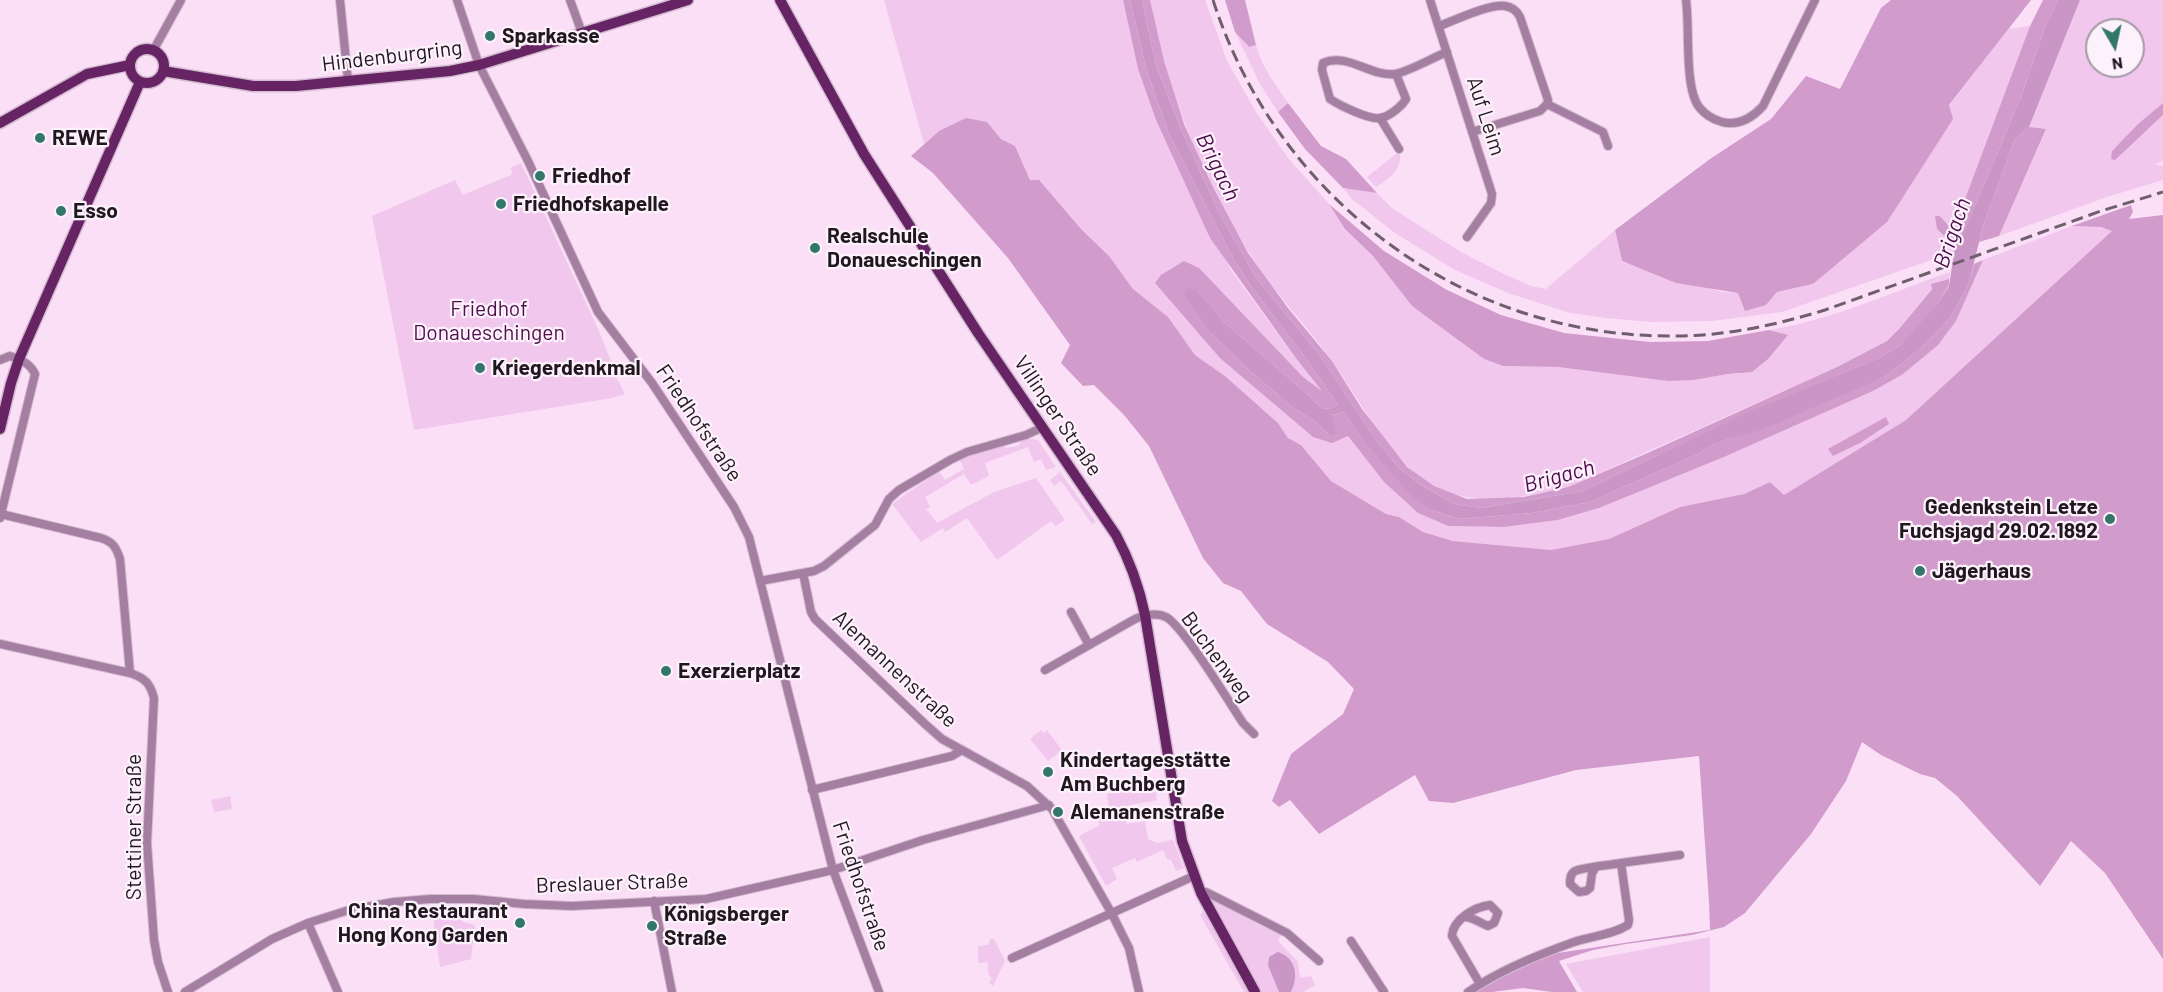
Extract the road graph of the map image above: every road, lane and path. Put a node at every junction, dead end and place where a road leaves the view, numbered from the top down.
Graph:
1 (181, 0) edge
2 (340, 0) edge
3 (456, 0) edge
4 (570, 0) edge
5 (688, 0) edge
6 (780, 0) edge
7 (1430, 0) edge
8 (1686, 0) edge
9 (1815, 0) edge
10 (660, 4) edge
11 (1439, 26) junction
12 (582, 33) junction
13 (153, 51) junction
14 (1447, 52) junction
15 (479, 64) junction
16 (130, 65) junction
17 (163, 70) junction
18 (1396, 74) junction
19 (348, 81) junction
20 (140, 82) junction
21 (1547, 104) junction
22 (1380, 118) junction
23 (0, 123) edge
24 (1472, 132) junction
25 (1608, 146) dead end
26 (1399, 149) dead end
27 (1467, 237) dead end
28 (0, 360) edge
29 (19, 360) junction
30 (1041, 428) junction
31 (0, 429) edge
32 (1, 516) edge
33 (803, 573) junction
34 (760, 582) junction
35 (1071, 612) dead end
36 (1145, 615) junction
37 (0, 644) edge
38 (1089, 645) junction
39 (1045, 670) dead end
40 (130, 673) junction
41 (1254, 734) dead end
42 (962, 750) junction
43 (812, 790) junction
44 (1049, 805) junction
45 (1680, 855) dead end
46 (1621, 863) junction
47 (1596, 867) dead end
48 (833, 870) junction
49 (1194, 876) junction
50 (1201, 893) junction
51 (654, 901) junction
52 (1112, 914) junction
53 (1464, 917) dead end
54 (308, 922) junction
55 (1352, 941) dead end
56 (1012, 958) dead end
57 (1319, 961) dead end
58 (1480, 984) junction
59 (168, 992) edge
60 (185, 992) edge
61 (338, 992) edge
62 (672, 992) edge
63 (879, 992) edge
64 (1139, 992) edge
65 (1255, 992) edge
66 (1384, 992) edge
67 (1468, 992) edge

1 - 13 street
2 - 19 street
3 - 15 street, Friedhofstraße
4 - 12 street
5 - 10 main road, Hindenburgring
6 - 30 main road, Villinger Straße
7 - 11 street, Auf Leim
8 - 9 street
10 - 12 main road, Hindenburgring
11 - 14 street, Auf Leim
11 - 21 street
12 - 15 main road, Hindenburgring
13 - 16 main road
13 - 17 main road
14 - 18 street
14 - 24 street, Auf Leim
15 - 19 main road, Hindenburgring
15 - 34 street, Friedhofstraße
16 - 20 main road
16 - 23 main road
17 - 19 main road, Hindenburgring
17 - 20 main road
18 - 22 street
18 - 22 street
20 - 29 main road
21 - 24 street
21 - 25 street
22 - 26 street
24 - 27 street, Auf Leim
28 - 29 street
29 - 31 main road
29 - 32 street
30 - 33 street
30 - 36 main road, Villinger Straße
32 - 40 street
33 - 34 street
33 - 42 street, Alemannenstraße
34 - 43 street, Friedhofstraße
35 - 38 street
36 - 38 street
36 - 41 street, Buchenweg
36 - 49 main road, Villinger Straße
37 - 40 street, Stettiner Straße
38 - 39 street
40 - 59 street, Stettiner Straße
42 - 43 street, Alemannenstraße
42 - 44 street, Alemannenstraße
43 - 48 street, Friedhofstraße
44 - 48 street, Breslauer Straße
44 - 52 street, Alemannenstraße
45 - 46 street
46 - 47 street
46 - 58 street
48 - 51 street, Breslauer Straße
48 - 63 street, Friedhofstraße
49 - 50 main road, Villinger Straße
49 - 52 street
50 - 57 street
50 - 65 main road, Villinger Straße
51 - 54 street, Breslauer Straße
51 - 62 street
52 - 56 street
52 - 64 street, Alemannenstraße
53 - 58 street
54 - 60 street, Breslauer Straße
54 - 61 street
55 - 66 street
58 - 67 street

